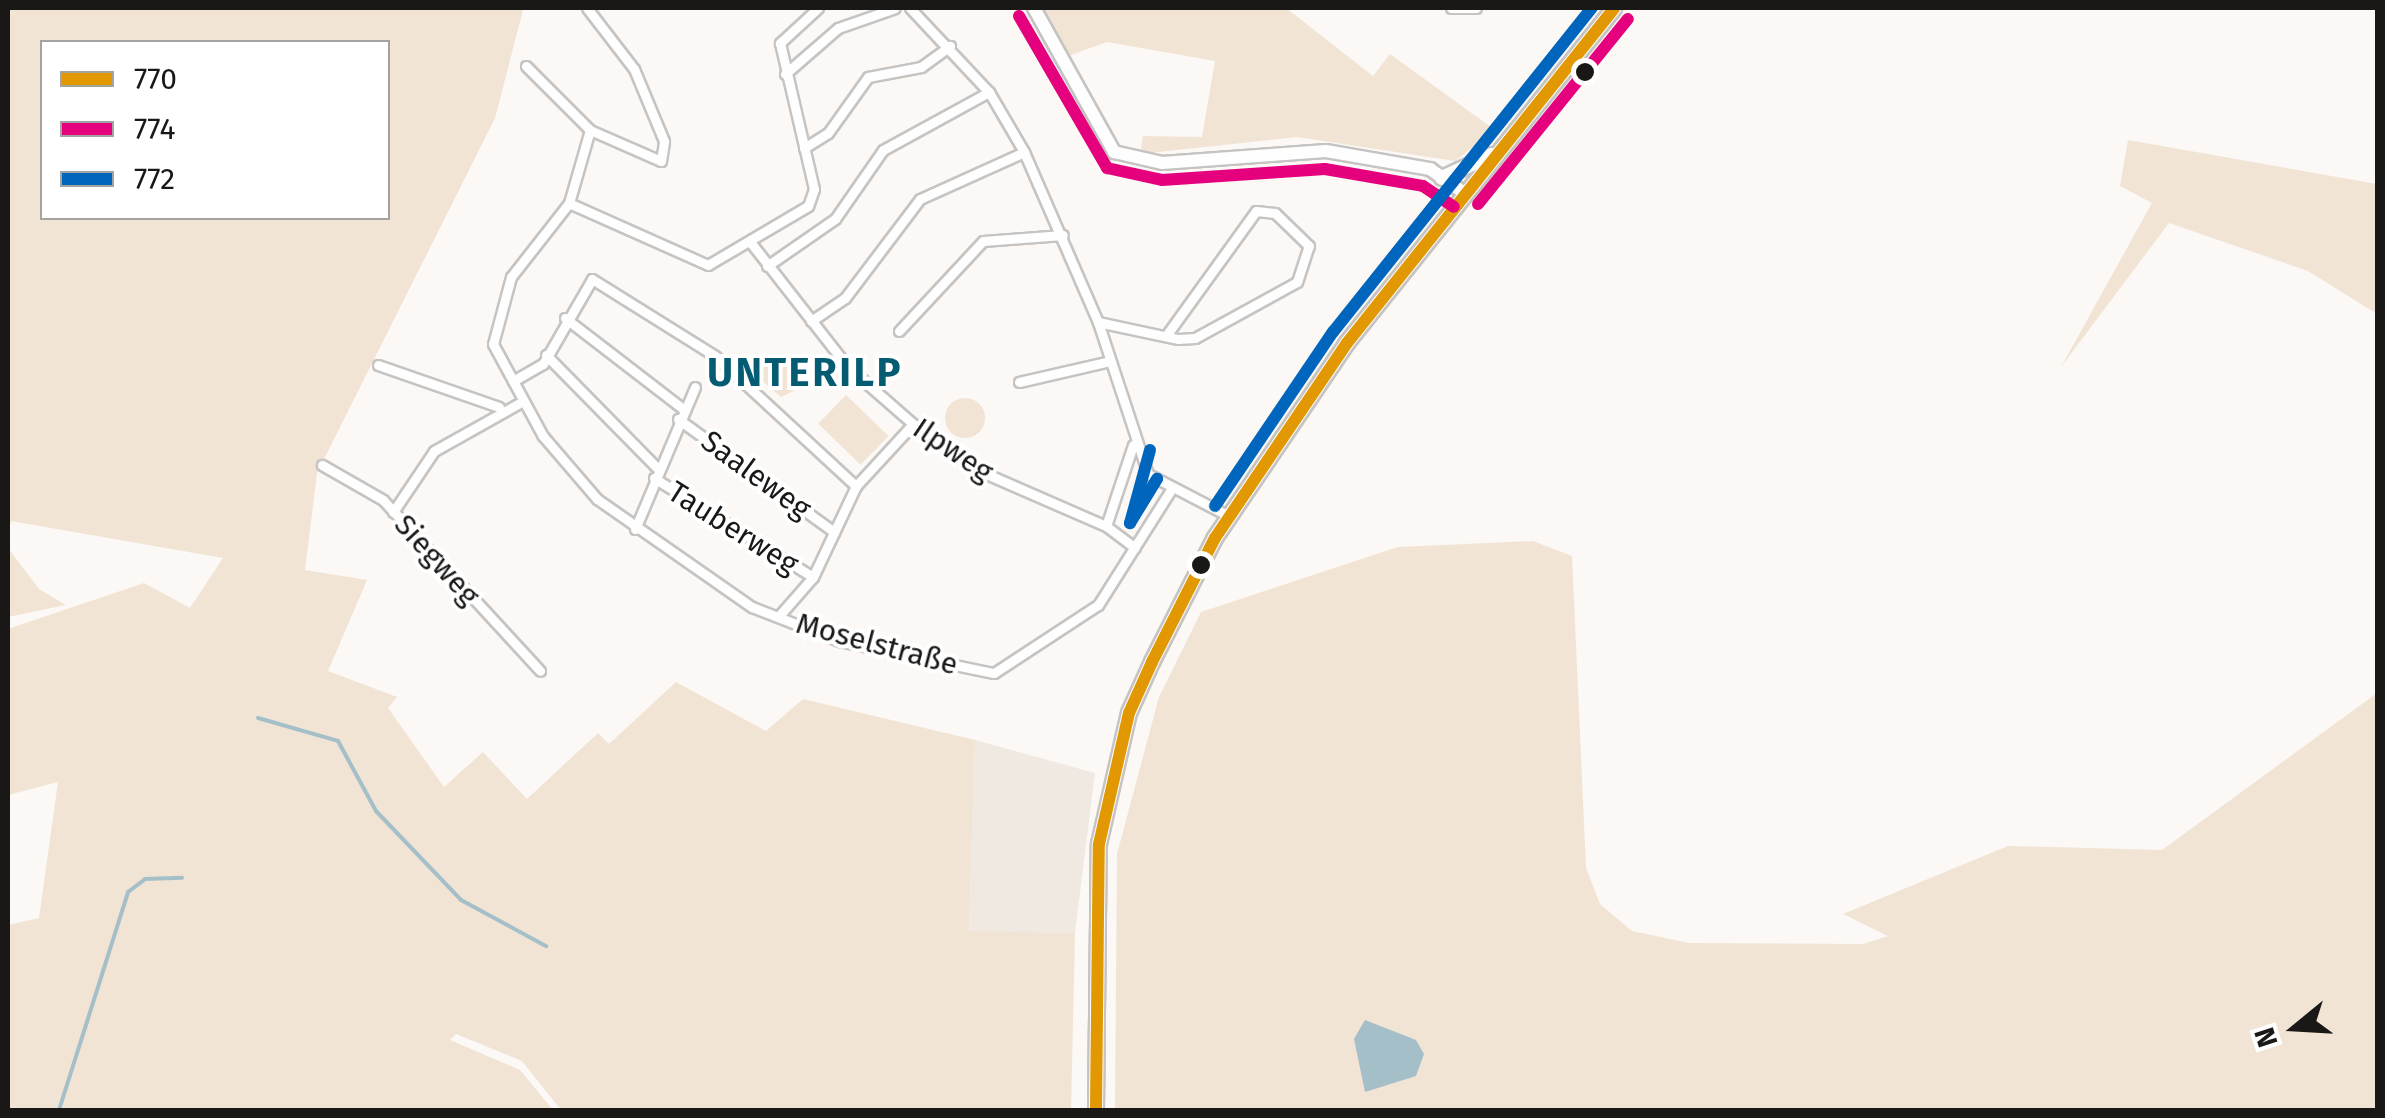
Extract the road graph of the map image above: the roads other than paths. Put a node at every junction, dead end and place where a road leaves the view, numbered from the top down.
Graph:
1 (587, 8) edge
2 (818, 8) edge
3 (895, 8) edge
4 (910, 8) edge
5 (1034, 8) edge
6 (1452, 8) edge
7 (1476, 8) edge
8 (1614, 8) edge
9 (950, 46) junction
10 (526, 66) dead end
11 (785, 74) junction
12 (989, 92) junction
13 (590, 130) junction
14 (804, 148) junction
15 (1024, 152) junction
16 (1496, 153) junction
17 (1442, 178) junction
18 (1464, 193) junction
19 (569, 204) junction
20 (1064, 235) junction
21 (751, 243) junction
22 (767, 266) junction
23 (565, 318) junction
24 (810, 321) junction
25 (1098, 322) junction
26 (900, 331) dead end
27 (1166, 336) junction
28 (546, 355) junction
29 (1110, 362) junction
30 (378, 365) dead end
31 (514, 381) junction
32 (1019, 382) dead end
33 (694, 387) dead end
34 (523, 401) junction
35 (499, 407) junction
36 (680, 414) junction
37 (914, 424) junction
38 (1133, 444) junction
39 (322, 465) dead end
40 (655, 473) junction
41 (856, 486) junction
42 (1172, 488) junction
43 (394, 512) junction
44 (1228, 516) junction
45 (1106, 526) junction
46 (635, 530) junction
47 (834, 532) junction
48 (1134, 548) junction
49 (813, 577) junction
50 (778, 618) junction
51 (540, 672) dead end
52 (1096, 1110) edge

1 - 13 street
2 - 11 street
3 - 11 street
4 - 9 street
5 - 17 main road
6 - 7 street
8 - 16 main road
9 - 12 street
9 - 14 street
10 - 13 street
11 - 14 street
12 - 15 street
12 - 22 street
13 - 19 street, Moselstraße
14 - 21 street
15 - 20 street
15 - 24 street
16 - 17 main road
16 - 18 main road
17 - 18 main road
18 - 44 main road
19 - 21 street
19 - 31 street, Moselstraße
20 - 25 street
20 - 26 street
21 - 22 street, Ilpweg
22 - 24 street, Ilpweg
23 - 28 street
23 - 36 street, Saaleweg
23 - 41 street
24 - 37 street, Ilpweg
25 - 27 street
25 - 29 street
27 - 27 street
28 - 31 street
28 - 40 street, Tauberweg
29 - 32 street
29 - 38 street
30 - 35 street
31 - 34 street, Moselstraße
33 - 36 street
34 - 35 street
34 - 46 street, Moselstraße
35 - 43 street
36 - 40 street
36 - 47 street, Saaleweg
37 - 41 street
37 - 45 street, Ilpweg
38 - 42 street
38 - 45 street
39 - 43 street, Siegweg
40 - 46 street
40 - 49 street, Tauberweg
41 - 47 street
42 - 44 street
42 - 48 street, Moselstraße
43 - 51 street, Siegweg
44 - 52 main road
45 - 48 street
46 - 50 street, Moselstraße
47 - 49 street
48 - 50 street, Moselstraße
49 - 50 street

